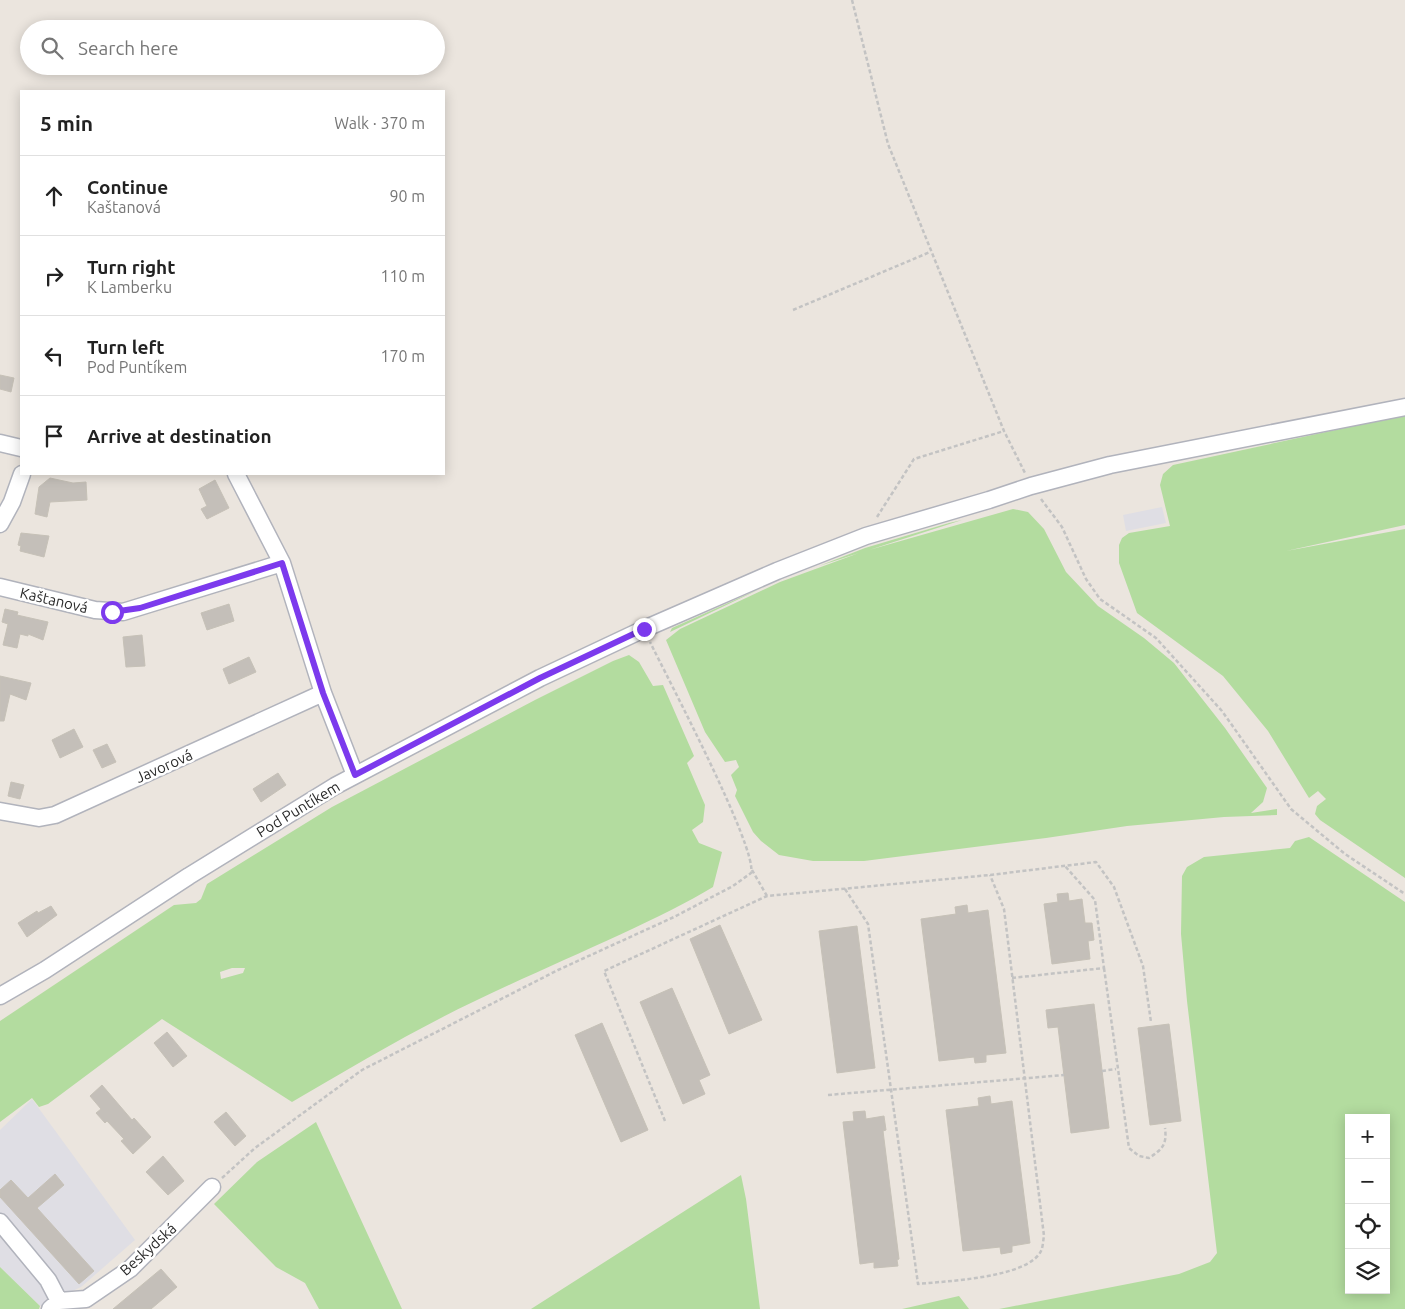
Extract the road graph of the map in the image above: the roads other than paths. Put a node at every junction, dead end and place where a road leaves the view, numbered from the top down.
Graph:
1 (1405, 407) edge
2 (0, 443) edge
3 (20, 448) edge
4 (22, 475) edge
5 (237, 475) edge
6 (0, 524) edge
7 (282, 563) junction
8 (0, 587) edge
9 (323, 693) junction
10 (355, 775) junction
11 (0, 811) edge
12 (1, 993) edge
13 (212, 1188) road end
14 (0, 1222) edge
15 (55, 1305) edge

1 - 10 street, Pod Puntíkem
2 - 3 street
4 - 6 street
5 - 7 street
7 - 8 street, Kaštanová
7 - 9 street
9 - 10 street
9 - 11 street, Javorová
10 - 12 street, Pod Puntíkem
13 - 15 street, Beskydská
14 - 15 street

